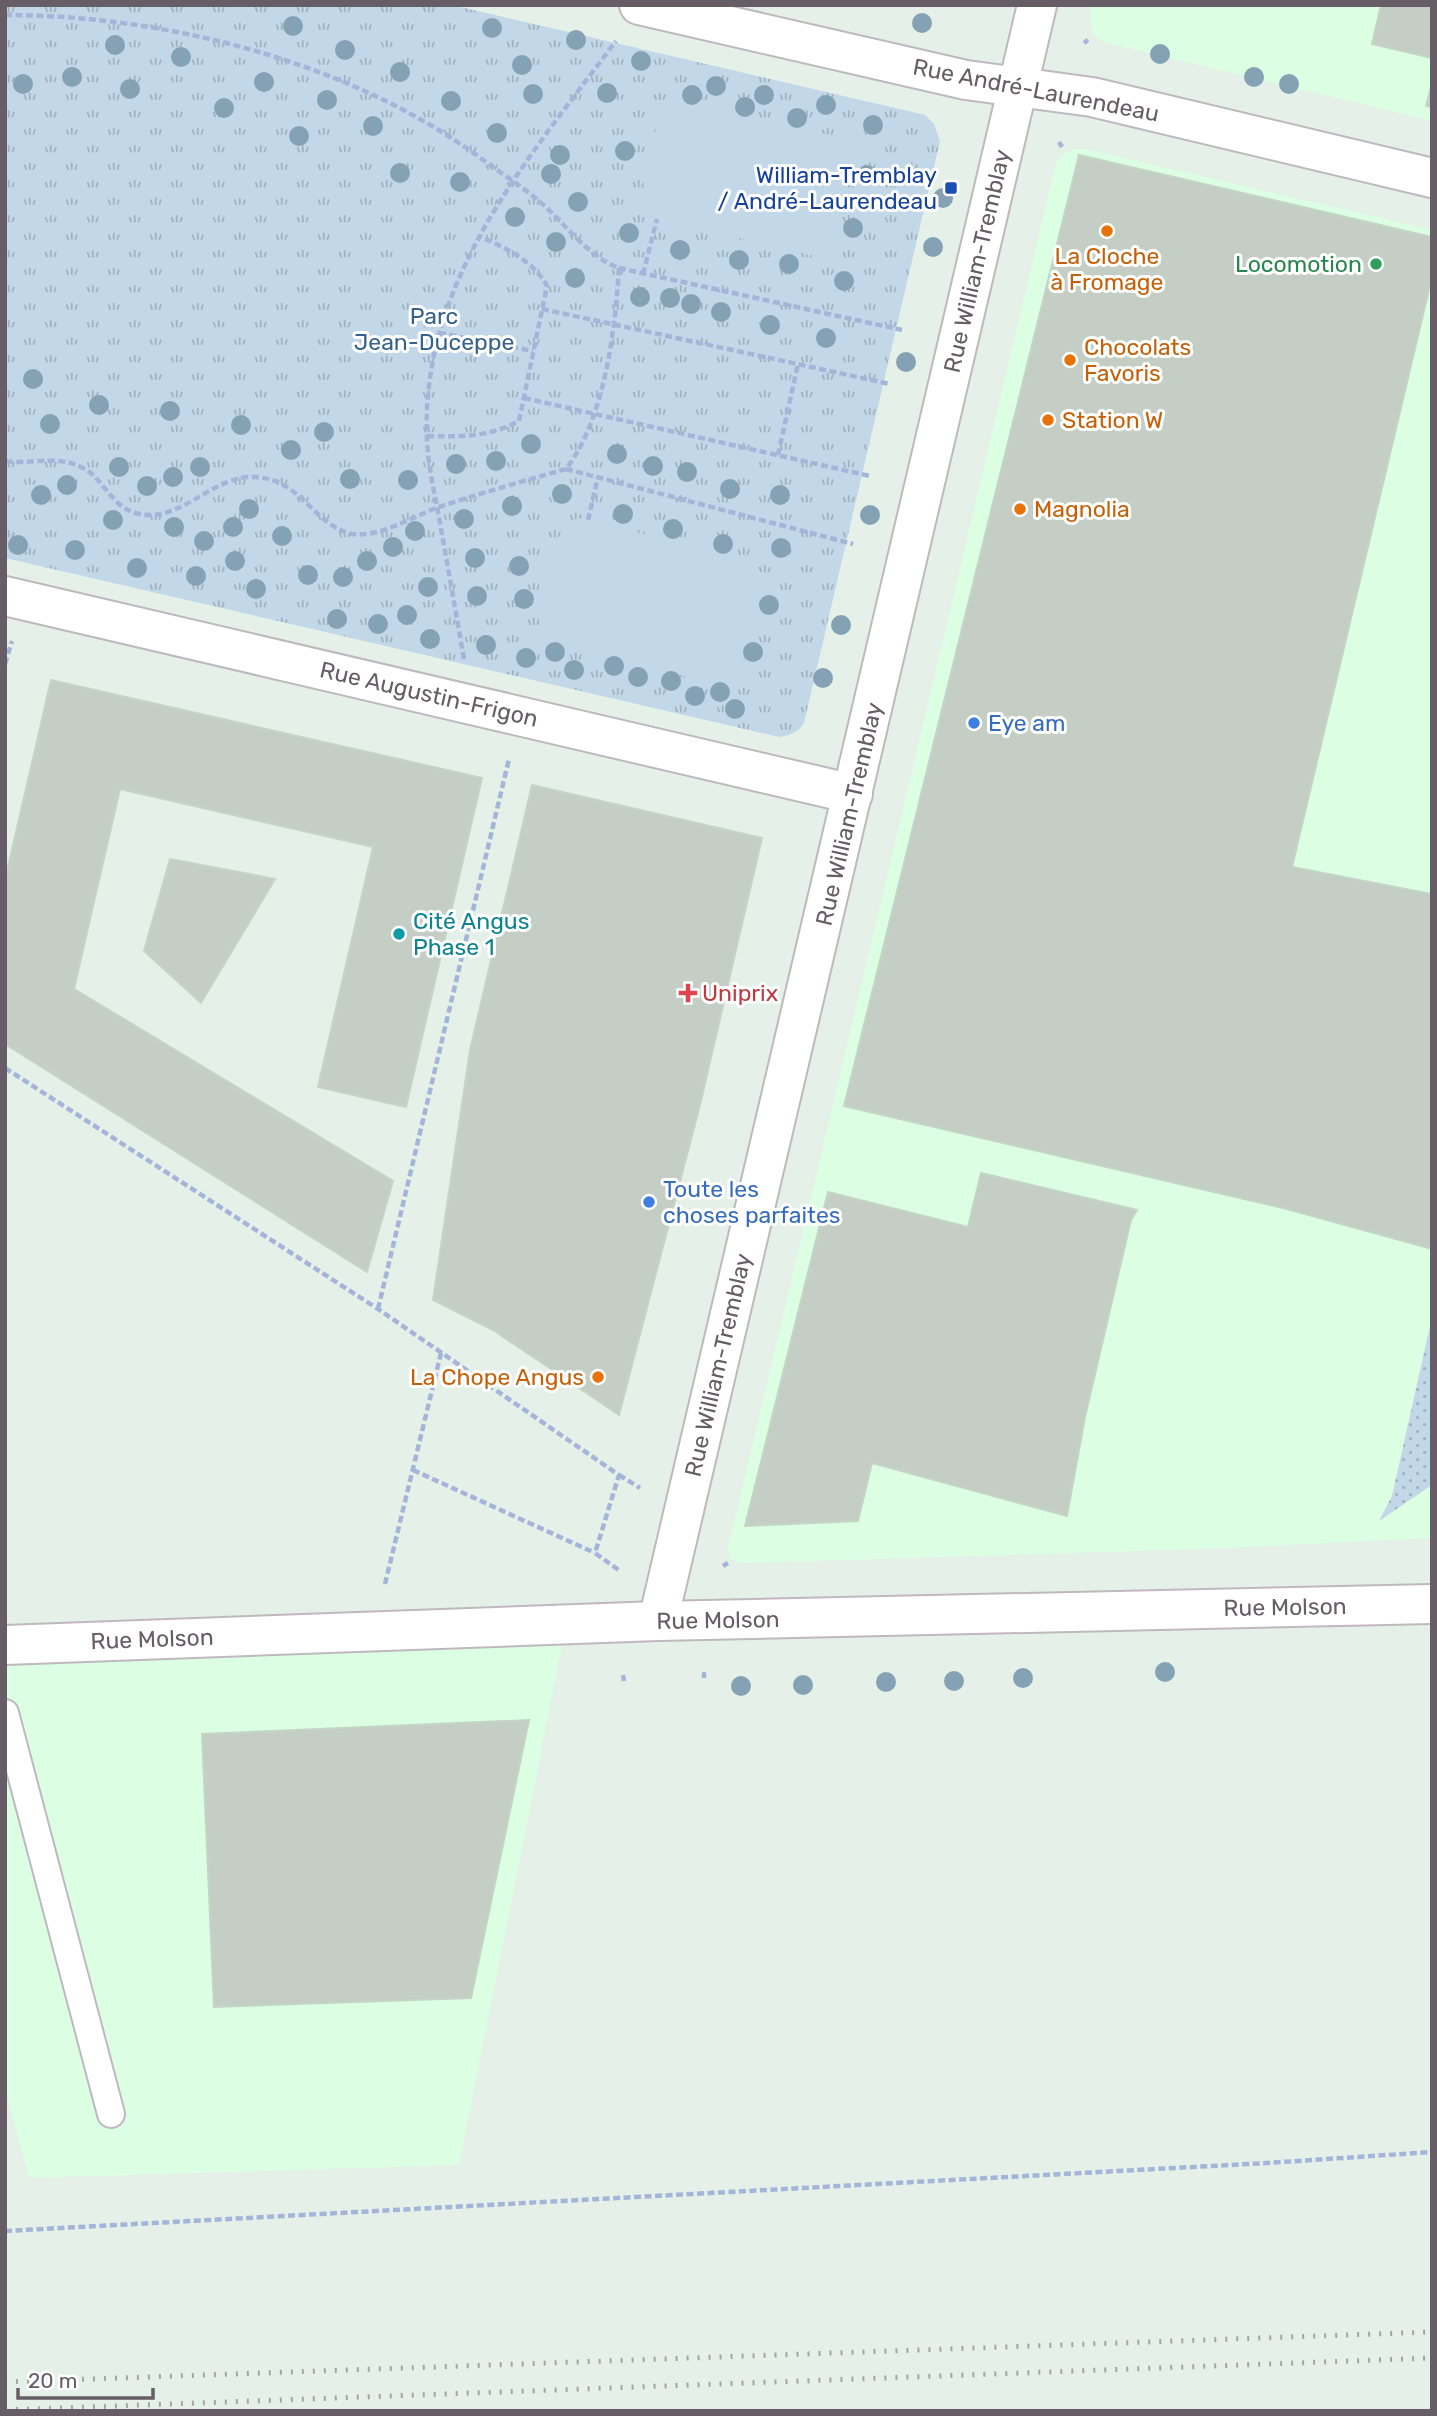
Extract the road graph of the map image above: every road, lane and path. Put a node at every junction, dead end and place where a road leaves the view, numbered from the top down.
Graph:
1 (639, 5) edge
2 (1037, 5) edge
3 (5, 15) edge
4 (619, 37) dead end
5 (1017, 86) junction
6 (1432, 178) edge
7 (511, 181) junction
8 (657, 219) dead end
9 (479, 236) junction
10 (619, 268) junction
11 (643, 274) junction
12 (542, 309) junction
13 (616, 325) junction
14 (902, 330) dead end
15 (439, 333) junction
16 (533, 351) junction
17 (798, 364) junction
18 (890, 384) dead end
19 (524, 398) junction
20 (594, 414) junction
21 (427, 436) junction
22 (778, 455) junction
23 (5, 461) edge
24 (566, 469) junction
25 (870, 476) dead end
26 (598, 477) junction
27 (437, 507) junction
28 (588, 520) dead end
29 (853, 544) dead end
30 (5, 596) edge
31 (13, 639) dead end
32 (5, 664) edge
33 (466, 670) dead end
34 (509, 759) dead end
35 (853, 794) junction
36 (5, 1068) edge
37 (378, 1309) junction
38 (441, 1353) junction
39 (413, 1470) junction
40 (619, 1475) junction
41 (640, 1488) dead end
42 (595, 1553) junction
43 (620, 1571) dead end
44 (384, 1584) dead end
45 (1432, 1604) edge
46 (658, 1621) junction
47 (5, 1645) edge
48 (5, 1713) edge
49 (111, 2114) dead end
50 (1432, 2152) edge
51 (5, 2231) edge

1 - 5 street, Rue André-Laurendeau
2 - 5 street, Rue William-Tremblay
3 - 7 path
4 - 7 path
5 - 6 street, Rue André-Laurendeau
5 - 35 street, Rue William-Tremblay
7 - 9 path
7 - 10 path
8 - 11 path
9 - 12 path
9 - 15 path
10 - 11 path
10 - 13 path
11 - 14 path
12 - 13 path
12 - 16 path
13 - 17 path
13 - 20 path
15 - 16 path
15 - 21 path
16 - 19 path
17 - 18 path
17 - 22 path
19 - 20 path
19 - 21 path
20 - 22 path
20 - 24 path
21 - 27 path
22 - 25 path
23 - 27 path
24 - 26 path
24 - 27 path
26 - 28 path
26 - 29 path
27 - 33 path
30 - 35 street, Rue Augustin-Frigon
31 - 32 path
34 - 37 path
35 - 46 street, Rue William-Tremblay
36 - 37 path
37 - 38 path
38 - 39 path
38 - 40 path
39 - 42 path
39 - 44 path
40 - 41 path
40 - 42 path
42 - 43 path
45 - 46 street, Rue Molson
46 - 47 street, Rue Molson
48 - 49 lane
50 - 51 path

